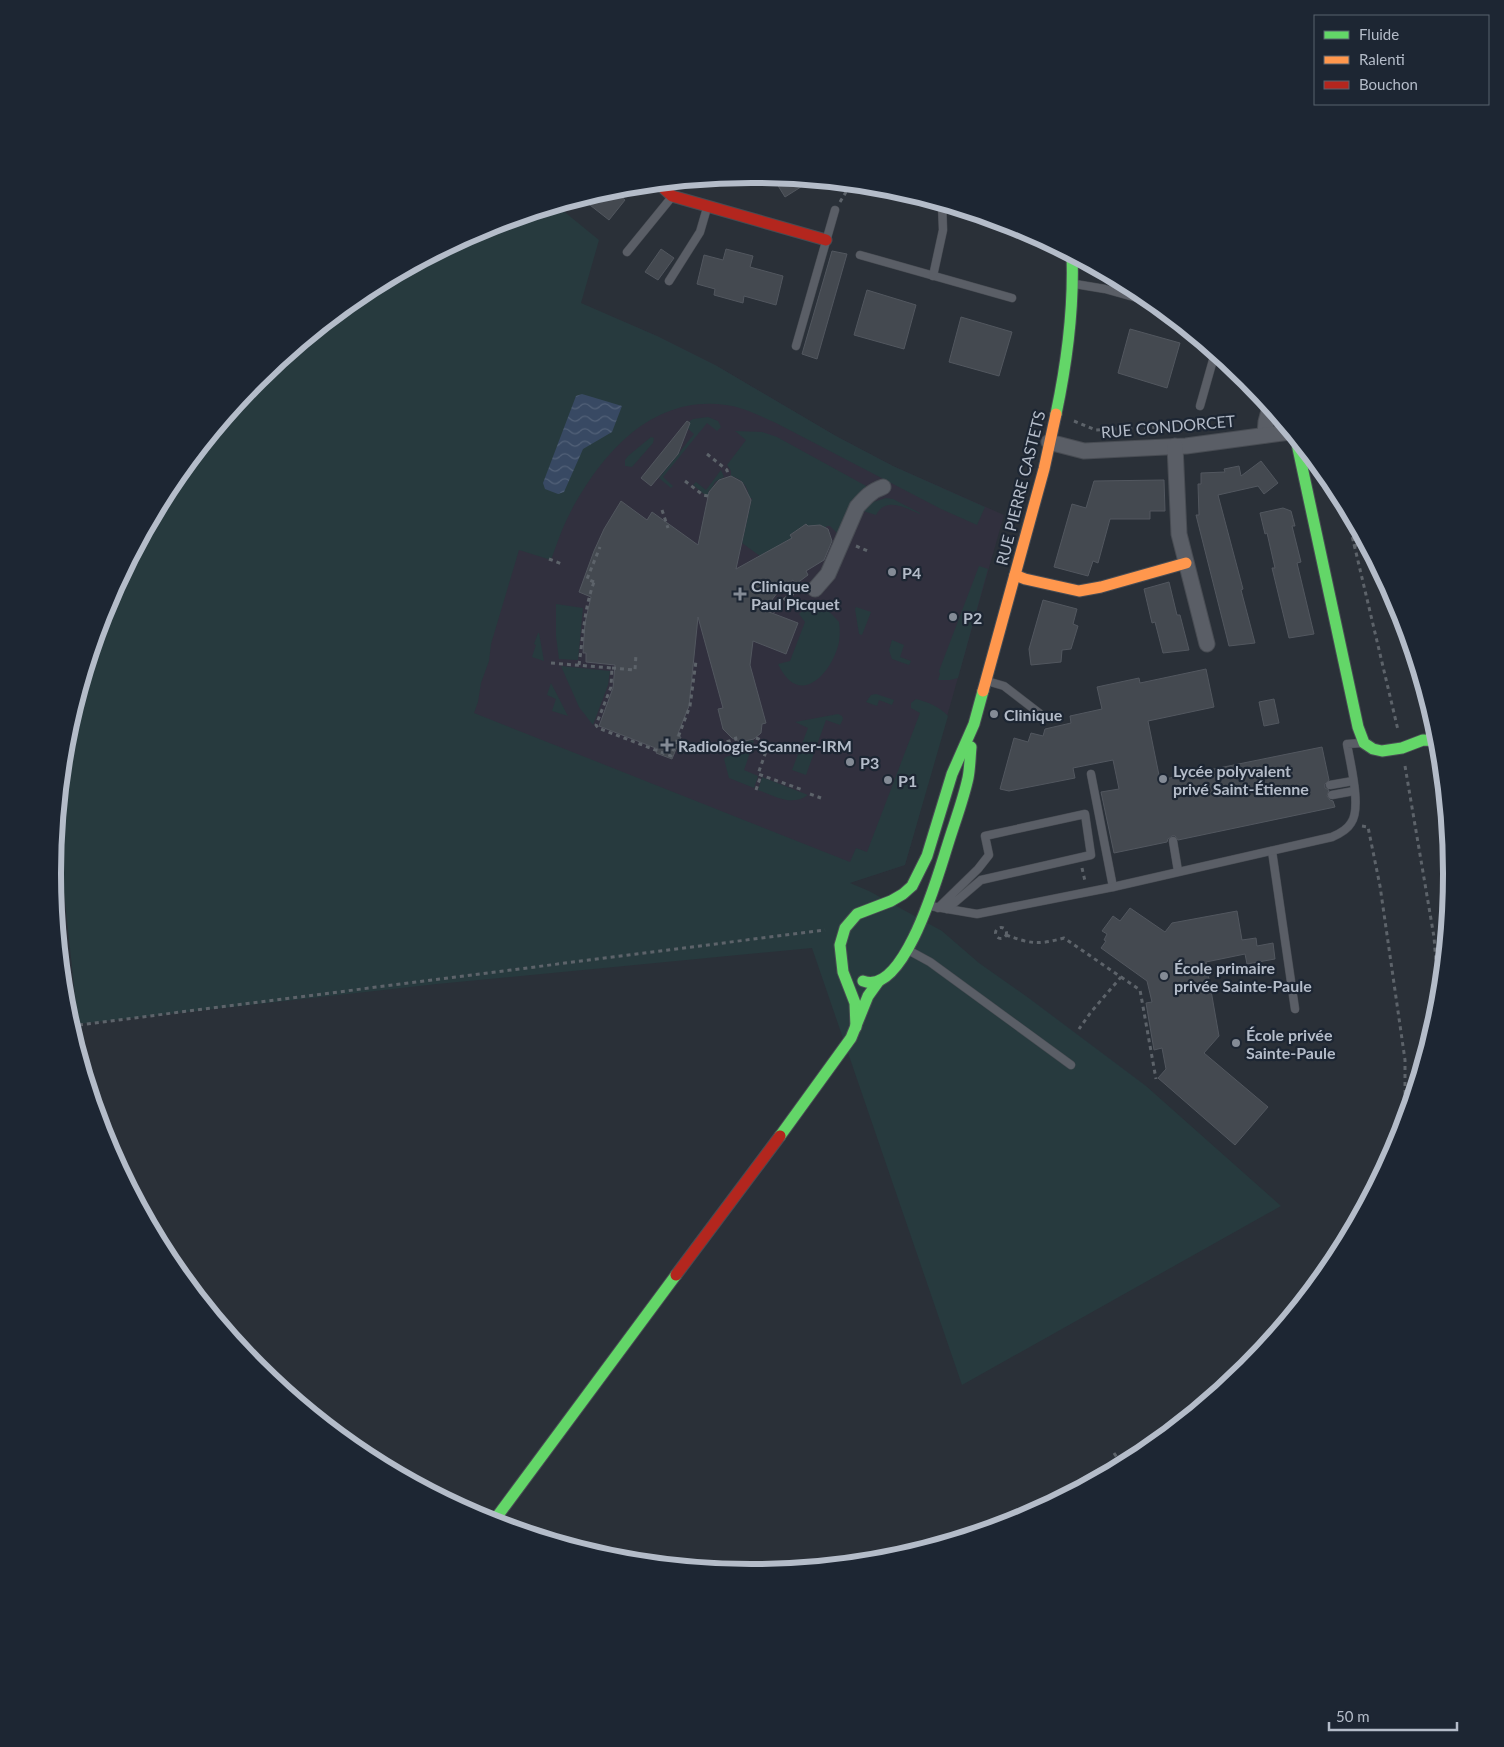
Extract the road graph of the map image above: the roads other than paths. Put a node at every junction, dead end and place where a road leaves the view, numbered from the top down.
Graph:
1 (664, 189) edge
2 (672, 196) junction
3 (708, 206) junction
4 (942, 209) edge
5 (835, 210) road end
6 (826, 240) junction
7 (627, 252) dead end
8 (860, 255) dead end
9 (1072, 262) edge
10 (933, 276) junction
11 (669, 281) dead end
12 (1073, 284) junction
13 (1118, 288) edge
14 (1117, 292) junction
15 (1131, 296) edge
16 (1012, 298) dead end
17 (796, 346) dead end
18 (1213, 360) edge
19 (1200, 406) dead end
20 (1268, 415) edge
21 (1283, 433) edge
22 (1264, 435) junction
23 (1174, 439) junction
24 (1049, 442) junction
25 (1299, 451) edge
26 (883, 487) dead end
27 (1186, 563) junction
28 (1015, 575) junction
29 (809, 590) road end
30 (1207, 644) dead end
31 (985, 681) junction
32 (1044, 716) dead end
33 (974, 724) junction
34 (1429, 741) edge
35 (1364, 743) junction
36 (1091, 774) dead end
37 (1353, 781) junction
38 (1330, 785) dead end
39 (1354, 791) junction
40 (1332, 795) dead end
41 (1172, 841) dead end
42 (1272, 851) junction
43 (1178, 871) junction
44 (1113, 886) junction
45 (891, 900) junction
46 (873, 906) junction
47 (932, 906) junction
48 (947, 909) junction
49 (906, 950) junction
50 (878, 982) junction
51 (1295, 1010) dead end
52 (856, 1027) junction
53 (1071, 1065) dead end
54 (498, 1516) edge

1 - 2 street
2 - 3 street
2 - 7 lane
3 - 6 street
3 - 11 lane
4 - 10 lane
5 - 6 lane
6 - 17 lane
8 - 10 lane
9 - 12 street, RUE PIERRE CASTETS
10 - 16 lane
12 - 14 lane
12 - 24 street, RUE PIERRE CASTETS
13 - 14 lane
14 - 15 lane
18 - 19 lane
20 - 22 street
21 - 22 street, RUE CONDORCET
22 - 23 street, RUE CONDORCET
23 - 24 street, RUE CONDORCET
23 - 27 street
24 - 28 street, RUE PIERRE CASTETS
25 - 35 street
26 - 29 street
27 - 28 street
27 - 30 street
28 - 31 street, RUE PIERRE CASTETS
31 - 32 lane
31 - 33 street, RUE PIERRE CASTETS
33 - 45 street, RUE PIERRE CASTETS
33 - 47 street, RUE PIERRE CASTETS
34 - 35 street
35 - 37 lane
36 - 44 lane
37 - 38 lane
37 - 39 lane
39 - 40 lane
39 - 42 lane
41 - 43 lane
42 - 43 lane
42 - 51 lane
43 - 44 lane
44 - 48 lane
45 - 46 street
45 - 47 street
46 - 50 street
46 - 52 street
47 - 48 lane
47 - 48 lane
47 - 49 street, RUE PIERRE CASTETS
49 - 50 street, RUE PIERRE CASTETS
49 - 53 lane
50 - 52 street, RUE PIERRE CASTETS
52 - 54 street, RUE PIERRE CASTETS

